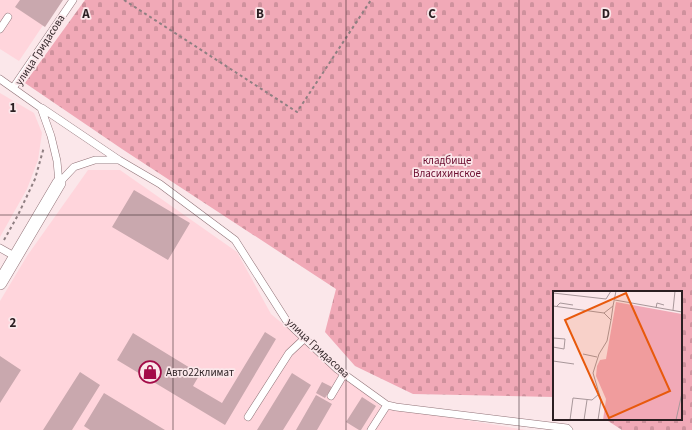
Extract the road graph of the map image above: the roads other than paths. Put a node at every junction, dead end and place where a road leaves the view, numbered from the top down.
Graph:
1 (73, 0) edge
2 (8, 17) dead end
3 (0, 29) edge
4 (0, 79) edge
5 (13, 88) junction
6 (41, 108) junction
7 (119, 160) junction
8 (59, 183) junction
9 (0, 248) edge
10 (16, 257) junction
11 (0, 283) edge
12 (305, 338) junction
13 (344, 374) junction
14 (331, 396) dead end
15 (387, 405) junction
16 (248, 417) dead end
17 (524, 426) edge
18 (371, 430) edge
19 (569, 430) edge

1 - 5 lane, улица Гридасова
2 - 3 lane
4 - 5 lane
5 - 6 lane, улица Гридасова
6 - 7 lane, улица Гридасова
6 - 8 lane
7 - 8 lane
7 - 12 lane, улица Гридасова
8 - 10 street
9 - 10 lane
10 - 11 street
12 - 13 lane, улица Гридасова
12 - 16 lane
13 - 14 lane
13 - 15 lane, улица Гридасова
15 - 17 lane, улица Гридасова
15 - 18 lane
17 - 19 lane, улица Гридасова

